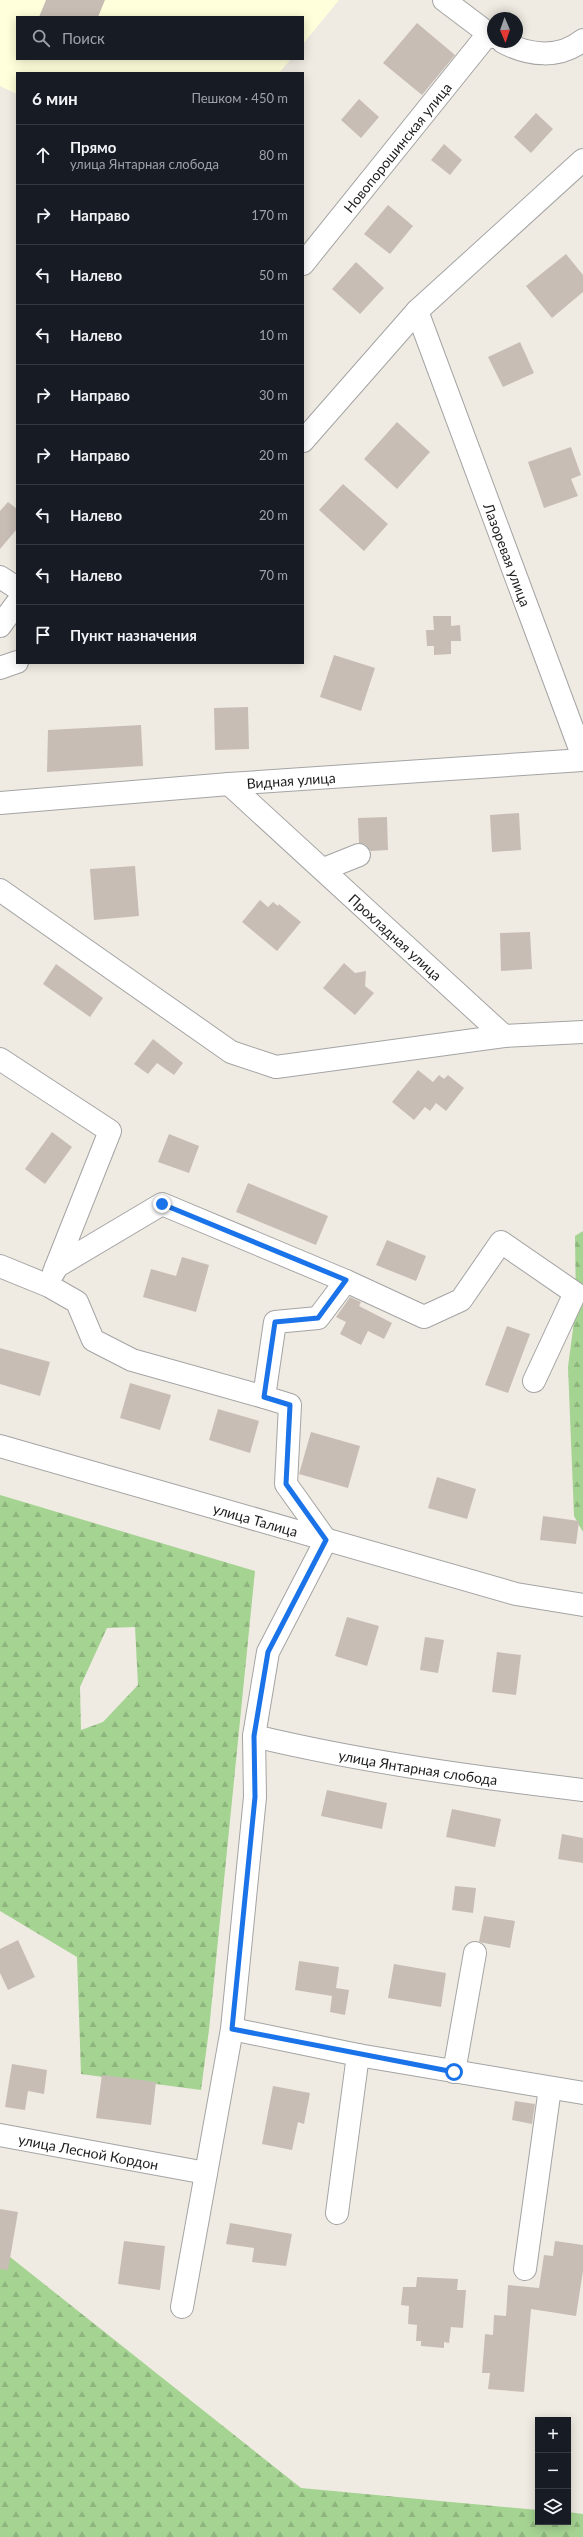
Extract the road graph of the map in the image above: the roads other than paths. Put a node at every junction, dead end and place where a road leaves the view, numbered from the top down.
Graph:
1 (444, 0) edge
2 (487, 32) edge
3 (583, 40) edge
4 (487, 47) edge
5 (521, 48) edge
6 (583, 160) edge
7 (304, 263) edge
8 (416, 311) junction
9 (304, 440) edge
10 (0, 577) edge
11 (16, 587) edge
12 (16, 603) edge
13 (0, 626) edge
14 (16, 662) edge
15 (0, 668) edge
16 (583, 759) edge
17 (230, 784) junction
18 (0, 803) edge
19 (359, 855) dead end
20 (324, 869) junction
21 (0, 890) edge
22 (583, 1032) edge
23 (504, 1036) junction
24 (0, 1059) edge
25 (0, 1266) edge
26 (52, 1277) junction
27 (346, 1280) junction
28 (534, 1381) dead end
29 (264, 1397) junction
30 (0, 1446) edge
31 (326, 1540) junction
32 (583, 1606) edge
33 (254, 1736) junction
34 (583, 1790) edge
35 (475, 1953) dead end
36 (232, 2029) junction
37 (358, 2055) junction
38 (454, 2072) junction
39 (550, 2088) junction
40 (583, 2093) edge
41 (0, 2135) edge
42 (206, 2173) junction
43 (337, 2213) dead end
44 (525, 2269) dead end
45 (182, 2307) dead end

1 - 2 street
3 - 5 street
4 - 7 street, Новопорошинская улица
6 - 8 street
8 - 9 street
8 - 16 street, Лазоревая улица
10 - 11 street
12 - 13 street
14 - 15 street
16 - 17 street, Видная улица
17 - 18 street, Видная улица
17 - 20 street, Прохладная улица
19 - 20 street
20 - 23 street, Прохладная улица
21 - 23 street
22 - 23 street
24 - 26 street
25 - 26 street
26 - 27 street
26 - 29 street
27 - 28 street
27 - 29 street
29 - 31 street
30 - 31 street, улица Талица
31 - 32 street, улица Талица
31 - 33 street
33 - 34 street, улица Янтарная слобода
33 - 36 street
35 - 38 street
36 - 37 street
36 - 42 street
37 - 38 street
37 - 43 street
38 - 39 street
39 - 40 street
39 - 44 street
41 - 42 street, улица Лесной Кордон
42 - 45 street

